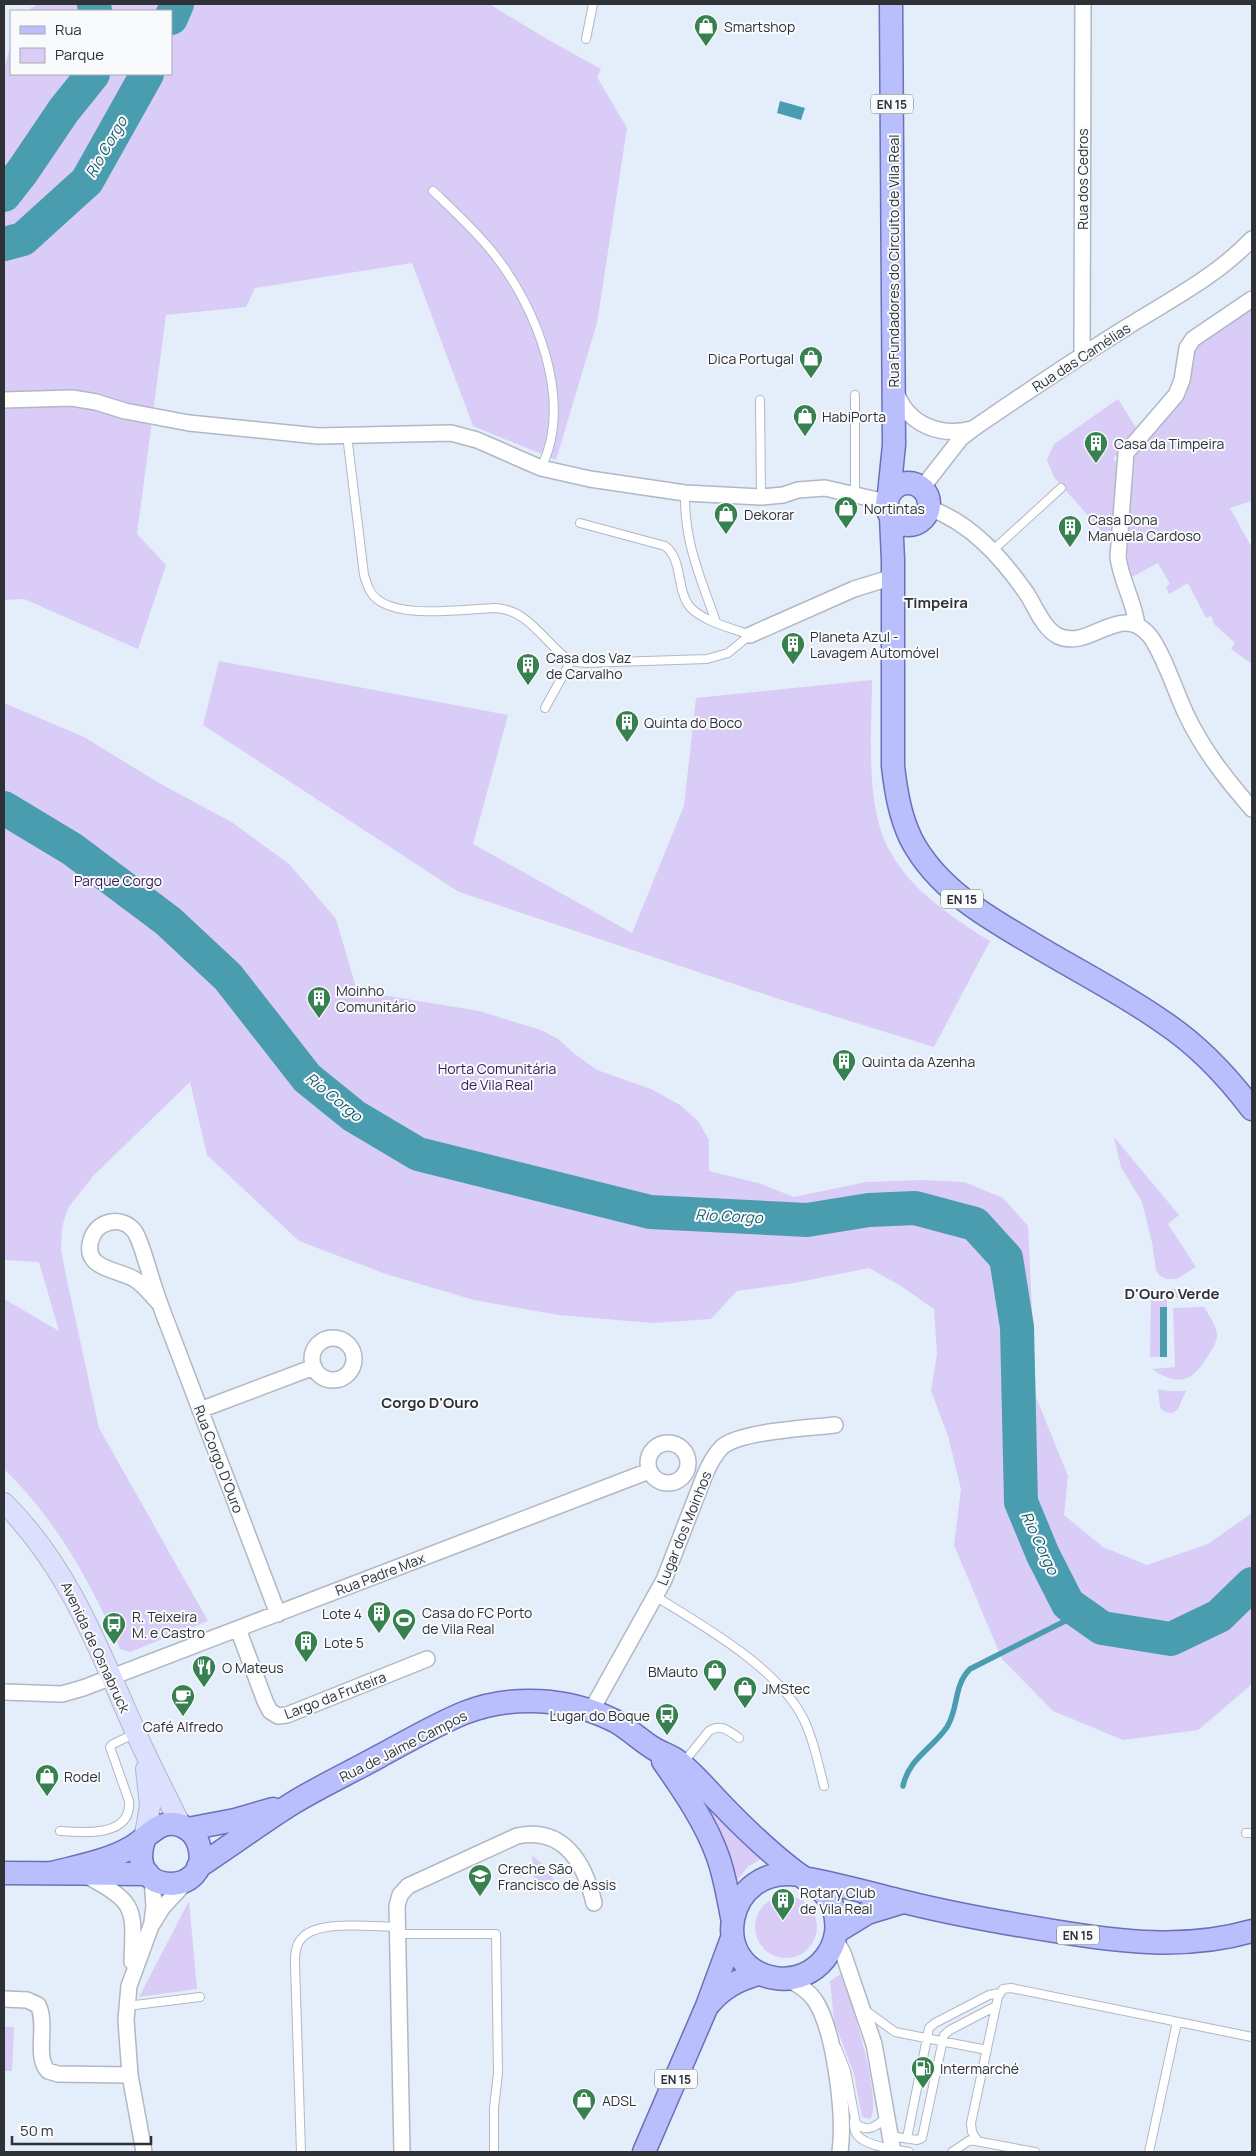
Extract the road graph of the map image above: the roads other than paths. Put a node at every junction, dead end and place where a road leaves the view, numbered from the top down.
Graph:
1 (593, 4) edge
2 (1082, 4) edge
3 (891, 8) edge
4 (586, 39) dead end
5 (433, 191) dead end
6 (1252, 239) edge
7 (1252, 299) edge
8 (1082, 355) junction
9 (894, 388) junction
10 (855, 395) dead end
11 (4, 400) edge
12 (760, 400) dead end
13 (974, 428) junction
14 (347, 435) junction
15 (894, 445) junction
16 (542, 468) junction
17 (1061, 488) dead end
18 (685, 492) junction
19 (856, 493) junction
20 (920, 493) junction
21 (761, 497) junction
22 (894, 510) junction
23 (580, 523) dead end
24 (992, 551) junction
25 (893, 569) junction
26 (716, 622) junction
27 (1137, 625) junction
28 (750, 635) junction
29 (571, 661) junction
30 (545, 708) dead end
31 (1252, 809) edge
32 (1252, 1109) edge
33 (160, 1304) junction
34 (314, 1367) dead end
35 (200, 1410) junction
36 (835, 1425) dead end
37 (649, 1471) dead end
38 (4, 1503) edge
39 (655, 1596) junction
40 (278, 1614) junction
41 (238, 1629) junction
42 (427, 1660) dead end
43 (112, 1678) junction
44 (4, 1692) edge
45 (591, 1711) junction
46 (739, 1738) dead end
47 (139, 1741) junction
48 (655, 1750) junction
49 (682, 1765) junction
50 (824, 1786) dead end
51 (293, 1803) junction
52 (185, 1828) junction
53 (60, 1831) dead end
54 (144, 1840) junction
55 (196, 1870) junction
56 (4, 1872) edge
57 (52, 1873) junction
58 (86, 1875) junction
59 (150, 1876) junction
60 (804, 1877) junction
61 (905, 1902) junction
62 (594, 1904) dead end
63 (151, 1926) junction
64 (732, 1927) junction
65 (397, 1931) junction
66 (1252, 1931) edge
67 (836, 1936) junction
68 (758, 1974) junction
69 (131, 1976) junction
70 (790, 1980) junction
71 (1000, 1993) junction
72 (200, 1997) dead end
73 (4, 1999) edge
74 (127, 2006) junction
75 (707, 2006) junction
76 (996, 2006) junction
77 (862, 2008) junction
78 (1177, 2022) junction
79 (826, 2029) junction
80 (1252, 2037) edge
81 (926, 2038) junction
82 (942, 2041) junction
83 (987, 2050) junction
84 (130, 2075) junction
85 (887, 2117) junction
86 (853, 2118) junction
87 (907, 2138) junction
88 (977, 2140) junction
89 (892, 2146) edge
90 (144, 2152) edge
91 (301, 2152) edge
92 (402, 2152) edge
93 (494, 2152) edge
94 (644, 2152) edge
95 (840, 2152) edge
96 (910, 2152) edge
97 (952, 2152) edge
98 (1035, 2152) edge
99 (1149, 2152) edge

1 - 4 lane
2 - 8 street, Rua dos Cedros
3 - 9 main road, Rua Fundadores do Circuito de Vila Real / EN 15
5 - 16 lane
6 - 8 street, Rua das Camélias
7 - 27 street
8 - 13 street, Rua das Camélias
9 - 13 street
9 - 15 main road, Rua Fundadores do Circuito de Vila Real / EN 15
10 - 19 lane
11 - 14 street
12 - 21 lane
13 - 20 street, Rua das Camélias
14 - 16 street
14 - 29 lane
15 - 20 main road, Rua Fundadores do Circuito de Vila Real / EN 15
15 - 22 main road, Rua Fundadores do Circuito de Vila Real / EN 15
16 - 18 street
17 - 24 lane
18 - 21 street
18 - 26 lane
19 - 21 street
19 - 22 street
20 - 22 main road
20 - 22 main road, EN 15
20 - 24 street
22 - 25 main road, Rua Fundadores do Circuito de Vila Real / EN 15
23 - 26 lane
24 - 27 street
25 - 28 street
25 - 32 main road, EN 15
26 - 28 lane
27 - 31 street
28 - 29 lane
29 - 30 lane
33 - 33 street, Rua Corgo D'Ouro
33 - 35 street, Rua Corgo D'Ouro
34 - 35 street
35 - 40 street, Rua Corgo D'Ouro
36 - 39 street, Lugar dos Moinhos
37 - 40 street, Rua Padre Max
38 - 43 main road, Avenida de Osnabruck
39 - 45 street, Lugar dos Moinhos
39 - 50 lane
40 - 41 street, Rua Padre Max
41 - 42 street, Largo da Fruteira
41 - 43 street, Rua Padre Max
43 - 44 street, Rua Padre Max
43 - 47 main road, Avenida de Osnabruck
45 - 48 main road, Rua de Jaime Campos
45 - 51 main road, Rua de Jaime Campos
46 - 49 lane
47 - 52 main road
47 - 53 lane
47 - 54 main road
48 - 49 main road
48 - 64 main road
49 - 60 main road
51 - 52 main road
51 - 55 main road
52 - 54 main road
52 - 55 main road
54 - 57 main road
54 - 59 main road
55 - 59 main road
55 - 63 street
56 - 57 main road
57 - 58 main road
58 - 59 main road
58 - 69 street
59 - 63 street
60 - 61 main road, EN 15
60 - 64 main road, EN 15
60 - 67 main road
61 - 66 main road, EN 15
61 - 67 main road, EN 15
62 - 65 street
63 - 69 street
64 - 68 main road
64 - 75 main road, EN 15
65 - 91 lane
65 - 92 street
65 - 93 lane
67 - 70 main road, EN 15
67 - 77 street
68 - 70 main road
68 - 75 main road, EN 15
69 - 74 street
70 - 79 street
71 - 76 lane
71 - 78 lane
71 - 81 lane
72 - 74 lane
73 - 84 street
74 - 84 street
75 - 94 main road, EN 15
76 - 82 lane
76 - 83 lane
77 - 81 lane
77 - 85 street
78 - 80 lane
78 - 99 lane
79 - 86 lane
79 - 95 street
81 - 82 lane
81 - 87 lane
82 - 83 lane
82 - 87 lane
83 - 88 lane
84 - 90 street
85 - 86 lane
85 - 89 street
86 - 89 lane
87 - 89 lane
88 - 97 lane
88 - 98 lane
89 - 96 lane

